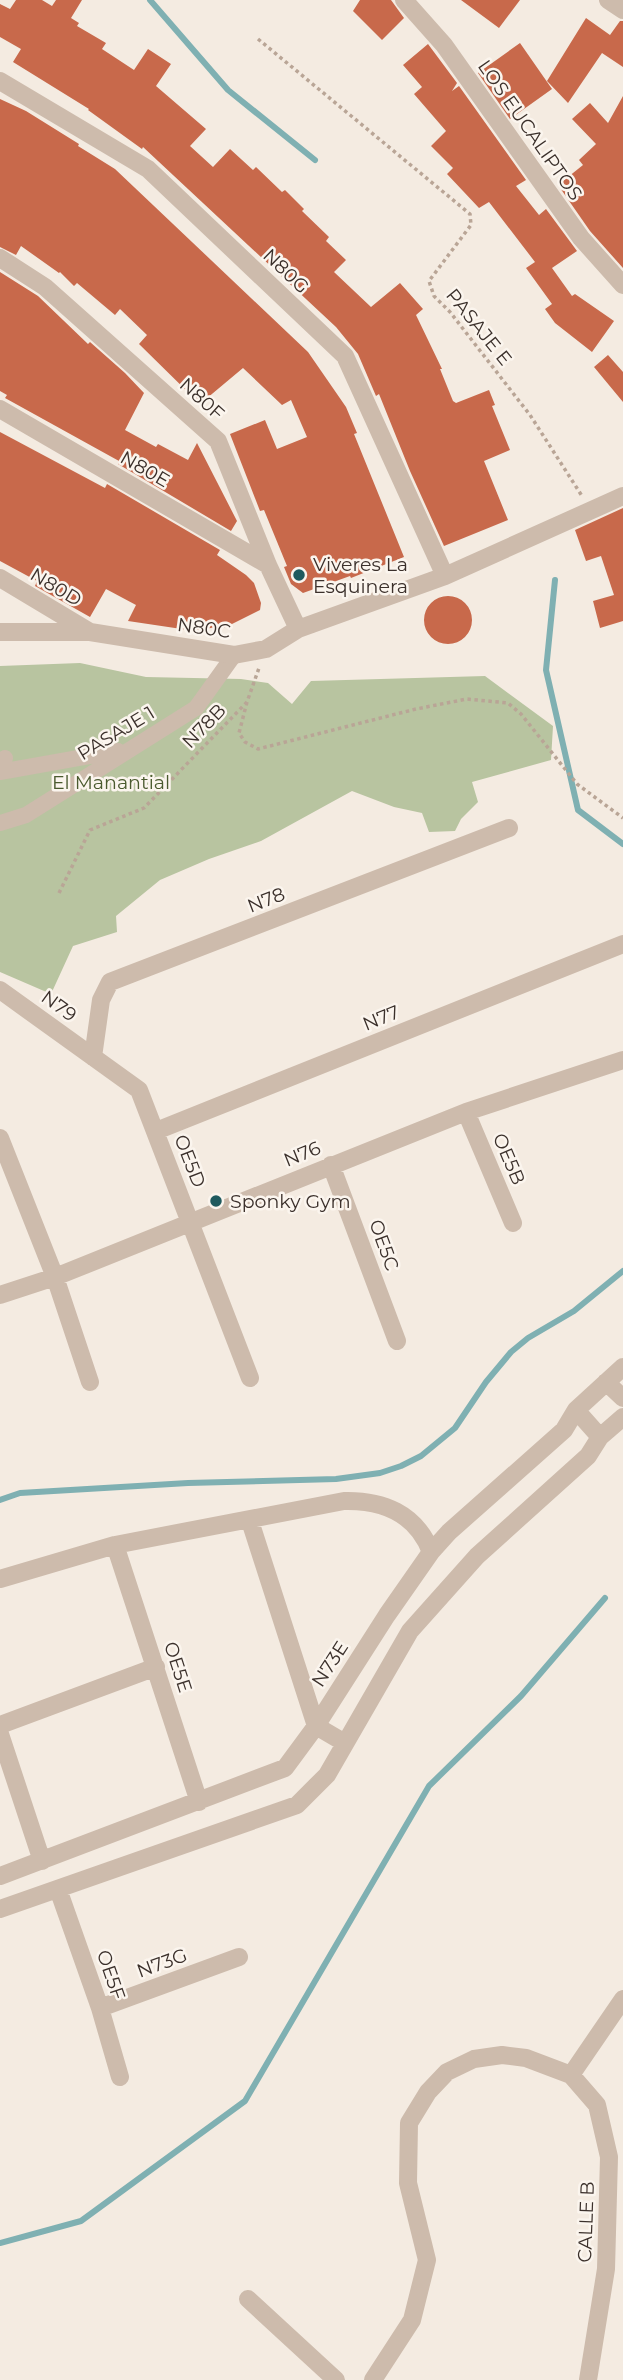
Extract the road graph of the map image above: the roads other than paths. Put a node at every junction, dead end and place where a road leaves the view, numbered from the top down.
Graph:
1 (404, 0) edge
2 (608, 0) edge
3 (623, 10) edge
4 (0, 81) edge
5 (0, 258) edge
6 (623, 285) edge
7 (0, 408) edge
8 (623, 496) edge
9 (268, 565) junction
10 (445, 576) junction
11 (0, 578) edge
12 (298, 629) junction
13 (0, 632) edge
14 (90, 632) junction
15 (234, 655) junction
16 (130, 749) junction
17 (2, 764) edge
18 (0, 823) edge
19 (509, 828) dead end
20 (623, 944) edge
21 (0, 990) edge
22 (93, 1057) junction
23 (623, 1060) edge
24 (466, 1112) junction
25 (156, 1131) junction
26 (0, 1138) edge
27 (331, 1165) junction
28 (190, 1221) junction
29 (513, 1223) dead end
30 (55, 1277) junction
31 (0, 1295) edge
32 (397, 1341) dead end
33 (623, 1367) edge
34 (250, 1378) dead end
35 (90, 1382) dead end
36 (606, 1382) junction
37 (623, 1398) edge
38 (576, 1410) junction
39 (623, 1417) edge
40 (600, 1437) junction
41 (250, 1521) junction
42 (115, 1545) junction
43 (431, 1552) junction
44 (0, 1579) edge
45 (156, 1667) junction
46 (0, 1725) edge
47 (316, 1726) junction
48 (0, 1734) edge
49 (345, 1743) junction
50 (199, 1802) junction
51 (42, 1861) junction
52 (0, 1876) edge
53 (58, 1889) junction
54 (0, 1909) edge
55 (239, 1957) dead end
56 (623, 1998) edge
57 (100, 2008) junction
58 (570, 2075) junction
59 (120, 2077) dead end
60 (247, 2299) dead end
61 (335, 2380) edge
62 (373, 2380) edge
63 (588, 2380) edge

1 - 6 street, LOS EUCALIPTOS
2 - 3 street
4 - 10 street, N80G
5 - 9 street, N80F
7 - 9 street, N80E
8 - 10 street, N80C
9 - 12 street, N80F
10 - 12 street, N80C
11 - 14 street, N80D
12 - 15 street, N80C
13 - 14 street, N80C
14 - 15 street, N80C
15 - 16 street, PASAJE 1
16 - 17 street
16 - 18 street, PASAJE 1
19 - 22 street, N78
20 - 25 street, N77
21 - 22 street, N79
22 - 25 street, OE5D
23 - 24 street, N76
24 - 27 street, N76
24 - 29 street, OE5B
25 - 28 street, OE5D
26 - 30 street
27 - 28 street, N76
27 - 32 street, OE5C
28 - 30 street, N76
28 - 34 street, OE5D
30 - 31 street, N76
30 - 35 street
33 - 36 street, N73E
36 - 37 street
36 - 38 street, N73E
38 - 40 street
38 - 43 street, N73E
39 - 40 street
40 - 49 street
41 - 42 street
41 - 43 street
41 - 47 street
42 - 44 street
42 - 45 street, OE5E
43 - 47 street, N73E
45 - 46 street
45 - 50 street, OE5E
47 - 49 street
47 - 50 street, N73E
48 - 51 street
49 - 53 street
50 - 51 street, N73E
51 - 52 street, N73E
53 - 54 street
53 - 57 street, OE5F
55 - 57 street, N73G
56 - 58 street
57 - 59 street, OE5F
58 - 62 street, CALLE B
58 - 63 street, CALLE B
60 - 61 street

